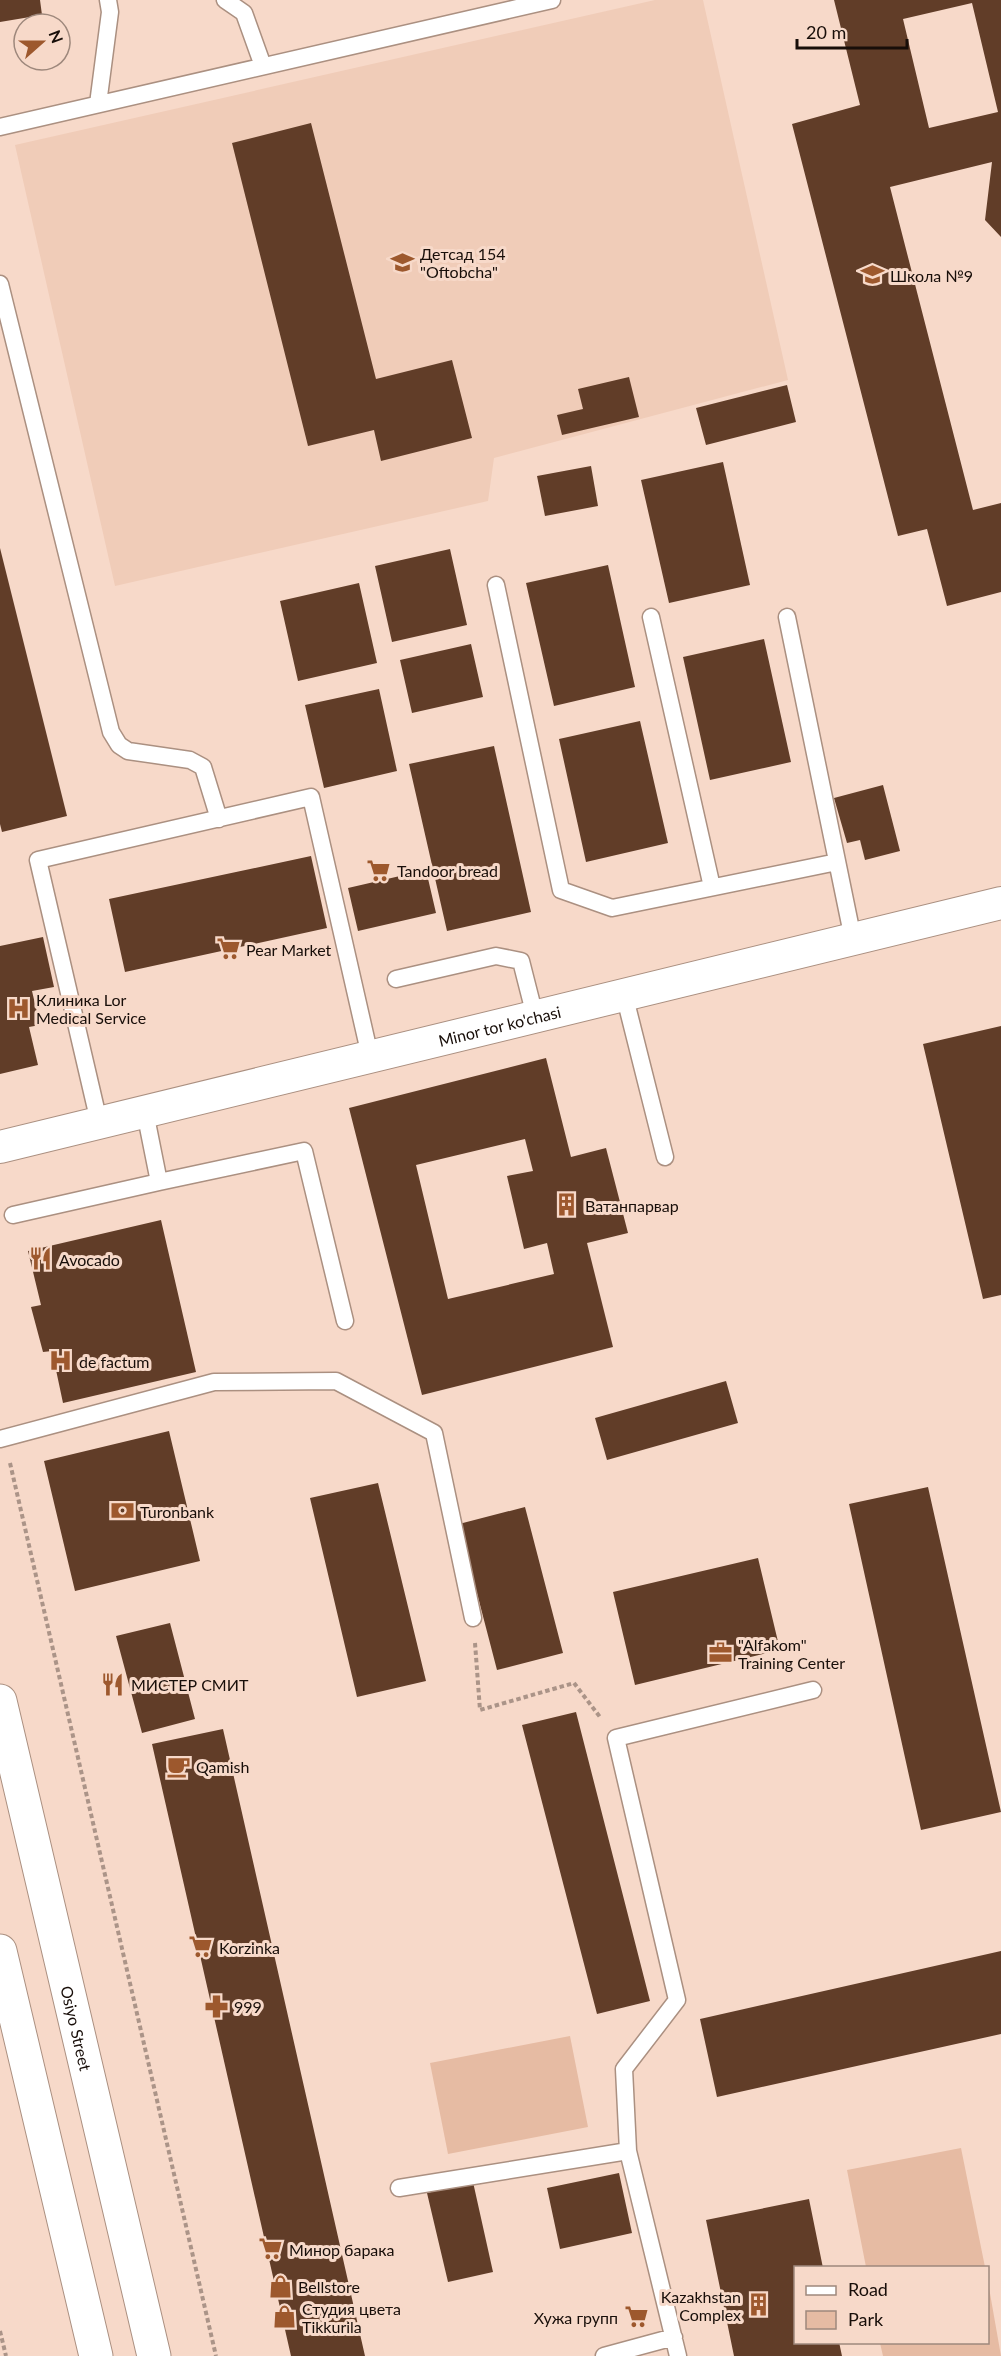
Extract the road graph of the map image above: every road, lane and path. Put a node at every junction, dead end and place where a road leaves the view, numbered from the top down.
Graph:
1 (108, 0) edge
2 (225, 0) edge
3 (552, 0) edge
4 (263, 66) junction
5 (98, 104) junction
6 (0, 127) edge
7 (0, 284) edge
8 (496, 585) dead end
9 (787, 616) dead end
10 (651, 617) dead end
11 (219, 819) junction
12 (837, 862) junction
13 (712, 887) junction
14 (1001, 903) edge
15 (853, 939) junction
16 (396, 979) dead end
17 (624, 994) junction
18 (535, 1016) junction
19 (370, 1056) junction
20 (145, 1112) junction
21 (99, 1122) junction
22 (0, 1147) edge
23 (665, 1157) dead end
24 (159, 1182) junction
25 (14, 1215) dead end
26 (345, 1321) dead end
27 (0, 1439) edge
28 (9, 1457) dead end
29 (473, 1618) joint
30 (813, 1690) dead end
31 (0, 1701) edge
32 (616, 1738) junction
33 (0, 1951) edge
34 (628, 2151) junction
35 (399, 2188) dead end
36 (0, 2331) edge
37 (674, 2337) junction
38 (6, 2356) edge
39 (96, 2356) edge
40 (154, 2356) edge
41 (216, 2356) edge
42 (604, 2356) edge
43 (678, 2356) edge

1 - 5 lane
2 - 4 lane
3 - 4 lane
4 - 5 lane
5 - 6 lane
7 - 11 lane
8 - 13 lane
9 - 12 lane
10 - 13 lane
11 - 19 lane
11 - 21 lane
12 - 13 lane
12 - 15 lane
14 - 15 street, Minor tor ko'chasi
15 - 17 street, Minor tor ko'chasi
16 - 18 lane
17 - 18 street, Minor tor ko'chasi
17 - 23 lane
18 - 19 street, Minor tor ko'chasi
19 - 20 street, Minor tor ko'chasi
20 - 21 street, Minor tor ko'chasi
20 - 24 lane
21 - 22 street, Minor tor ko'chasi
24 - 25 lane
24 - 26 lane
27 - 29 lane
28 - 41 path
29 - 32 path
30 - 32 lane
31 - 40 main road, Osiyo Street
32 - 34 lane
33 - 39 main road
34 - 35 lane
34 - 37 lane
36 - 38 path
37 - 42 lane
37 - 43 lane

